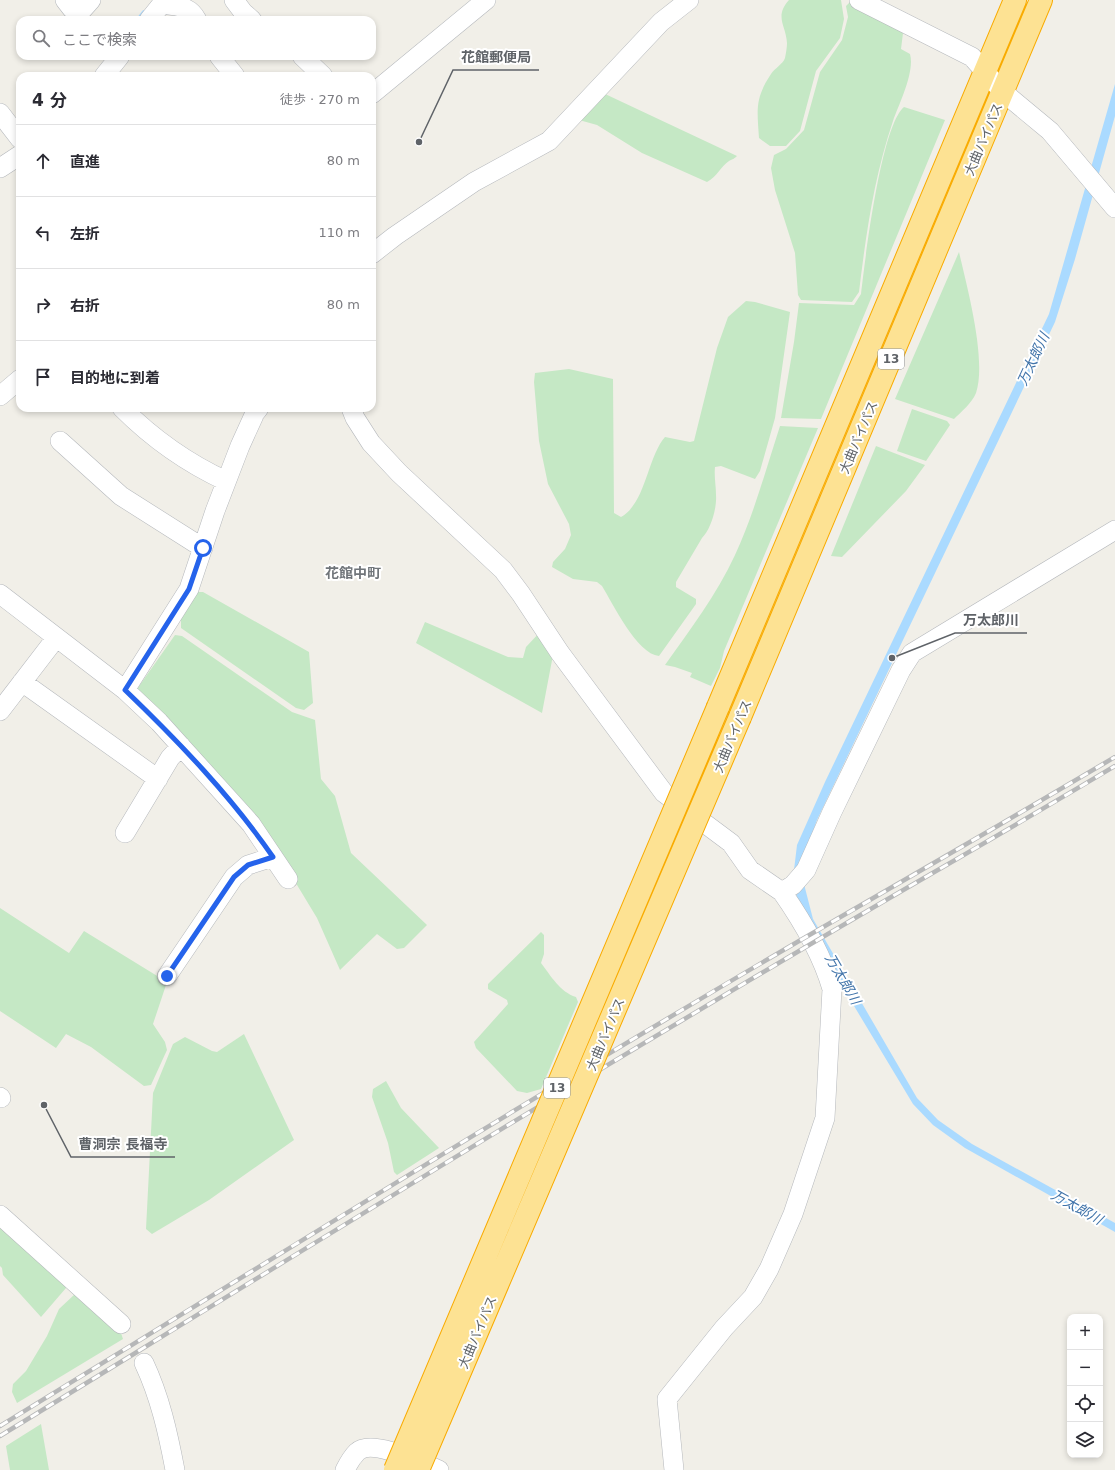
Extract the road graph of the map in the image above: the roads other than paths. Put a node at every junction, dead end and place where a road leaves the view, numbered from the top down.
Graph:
1 (65, 0) edge
2 (91, 0) edge
3 (234, 0) edge
4 (486, 0) edge
5 (689, 0) edge
6 (859, 0) edge
7 (1015, 0) edge
8 (1041, 0) edge
9 (164, 2) edge
10 (152, 16) edge
11 (195, 16) edge
12 (248, 16) edge
13 (117, 60) edge
14 (222, 60) edge
15 (306, 60) edge
16 (107, 72) edge
17 (232, 72) edge
18 (319, 72) edge
19 (985, 72) junction
20 (376, 91) edge
21 (1003, 92) junction
22 (0, 113) edge
23 (16, 134) edge
24 (16, 158) edge
25 (0, 168) edge
26 (1109, 201) edge
27 (376, 251) edge
28 (16, 383) edge
29 (0, 396) edge
30 (126, 412) edge
31 (256, 412) edge
32 (353, 412) edge
33 (60, 441) dead end
34 (226, 481) junction
35 (1115, 530) edge
36 (203, 548) junction
37 (0, 594) edge
38 (56, 638) junction
39 (22, 682) junction
40 (125, 690) junction
41 (0, 711) edge
42 (181, 746) junction
43 (158, 778) junction
44 (125, 833) dead end
45 (273, 857) junction
46 (288, 880) dead end
47 (788, 888) junction
48 (167, 976) dead end
49 (0, 1215) edge
50 (121, 1324) dead end
51 (144, 1363) dead end
52 (174, 1470) edge
53 (345, 1470) edge
54 (395, 1470) edge
55 (418, 1470) edge
56 (439, 1470) edge
57 (674, 1470) edge

1 - 2 street
3 - 12 street
4 - 20 street
5 - 27 street
6 - 19 street
7 - 19 highway, 大曲バイパス / 13
8 - 21 highway, 大曲バイパス / 13
9 - 10 street
9 - 11 street
13 - 16 street
14 - 17 street
15 - 18 street
19 - 21 street
19 - 54 highway, 大曲バイパス / 13, bridge
21 - 26 street
21 - 55 highway, 大曲バイパス / 13, bridge
22 - 23 street
24 - 25 street
28 - 29 street
30 - 34 street
31 - 34 street
32 - 47 street
33 - 36 street
34 - 36 street
35 - 47 street
36 - 40 street
37 - 38 street
38 - 39 street
38 - 40 street
39 - 41 street
39 - 43 street
40 - 42 street
42 - 43 street
42 - 45 street
43 - 44 street
45 - 46 street
45 - 48 street
47 - 57 street
49 - 50 street
51 - 52 street
53 - 56 street

